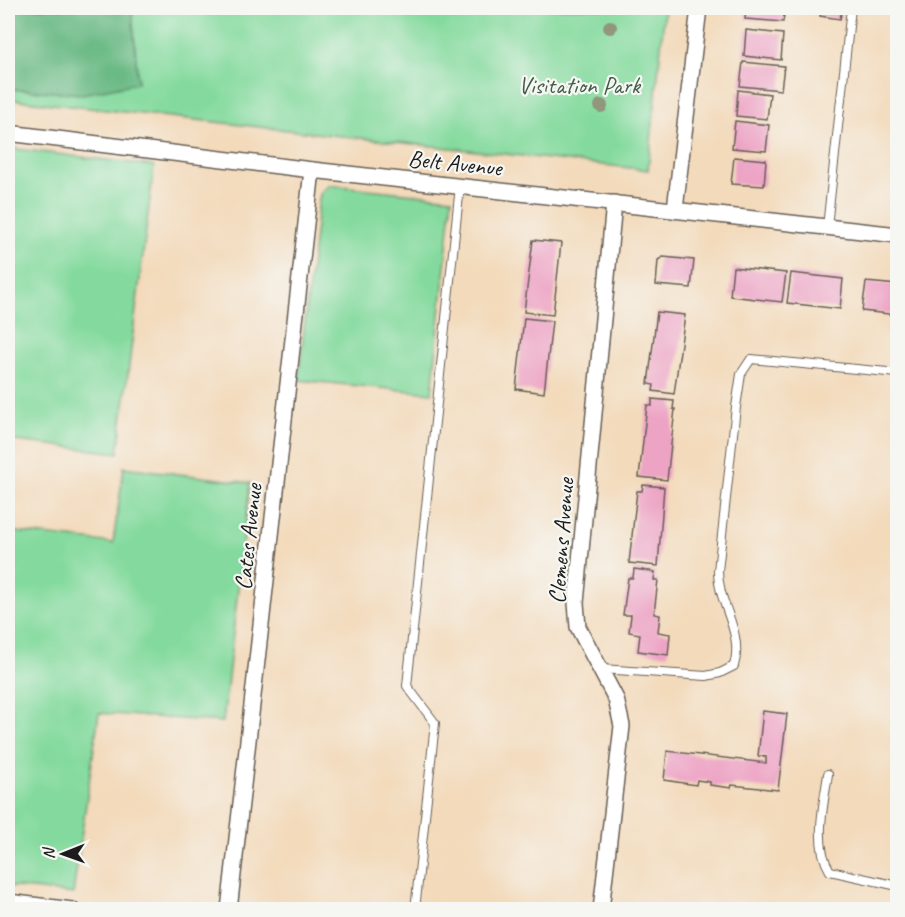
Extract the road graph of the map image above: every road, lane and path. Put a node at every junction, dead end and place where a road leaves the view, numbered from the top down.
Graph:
1 (699, 8) edge
2 (851, 8) edge
3 (8, 133) edge
4 (312, 170) junction
5 (460, 186) junction
6 (614, 203) junction
7 (675, 209) junction
8 (827, 227) junction
9 (897, 235) edge
10 (897, 373) edge
11 (599, 669) junction
12 (828, 774) dead end
13 (897, 886) edge
14 (8, 903) edge
15 (72, 909) edge
16 (229, 909) edge
17 (415, 909) edge
18 (601, 909) edge

1 - 7 street
2 - 8 lane
3 - 4 street, Belt Avenue
4 - 5 street, Belt Avenue
4 - 16 street, Cates Avenue
5 - 6 street, Belt Avenue
5 - 17 lane
6 - 7 street, Belt Avenue
6 - 11 street, Clemens Avenue
7 - 8 street, Belt Avenue
8 - 9 street, Belt Avenue
10 - 11 lane
11 - 18 street, Clemens Avenue
12 - 13 lane
14 - 15 street

